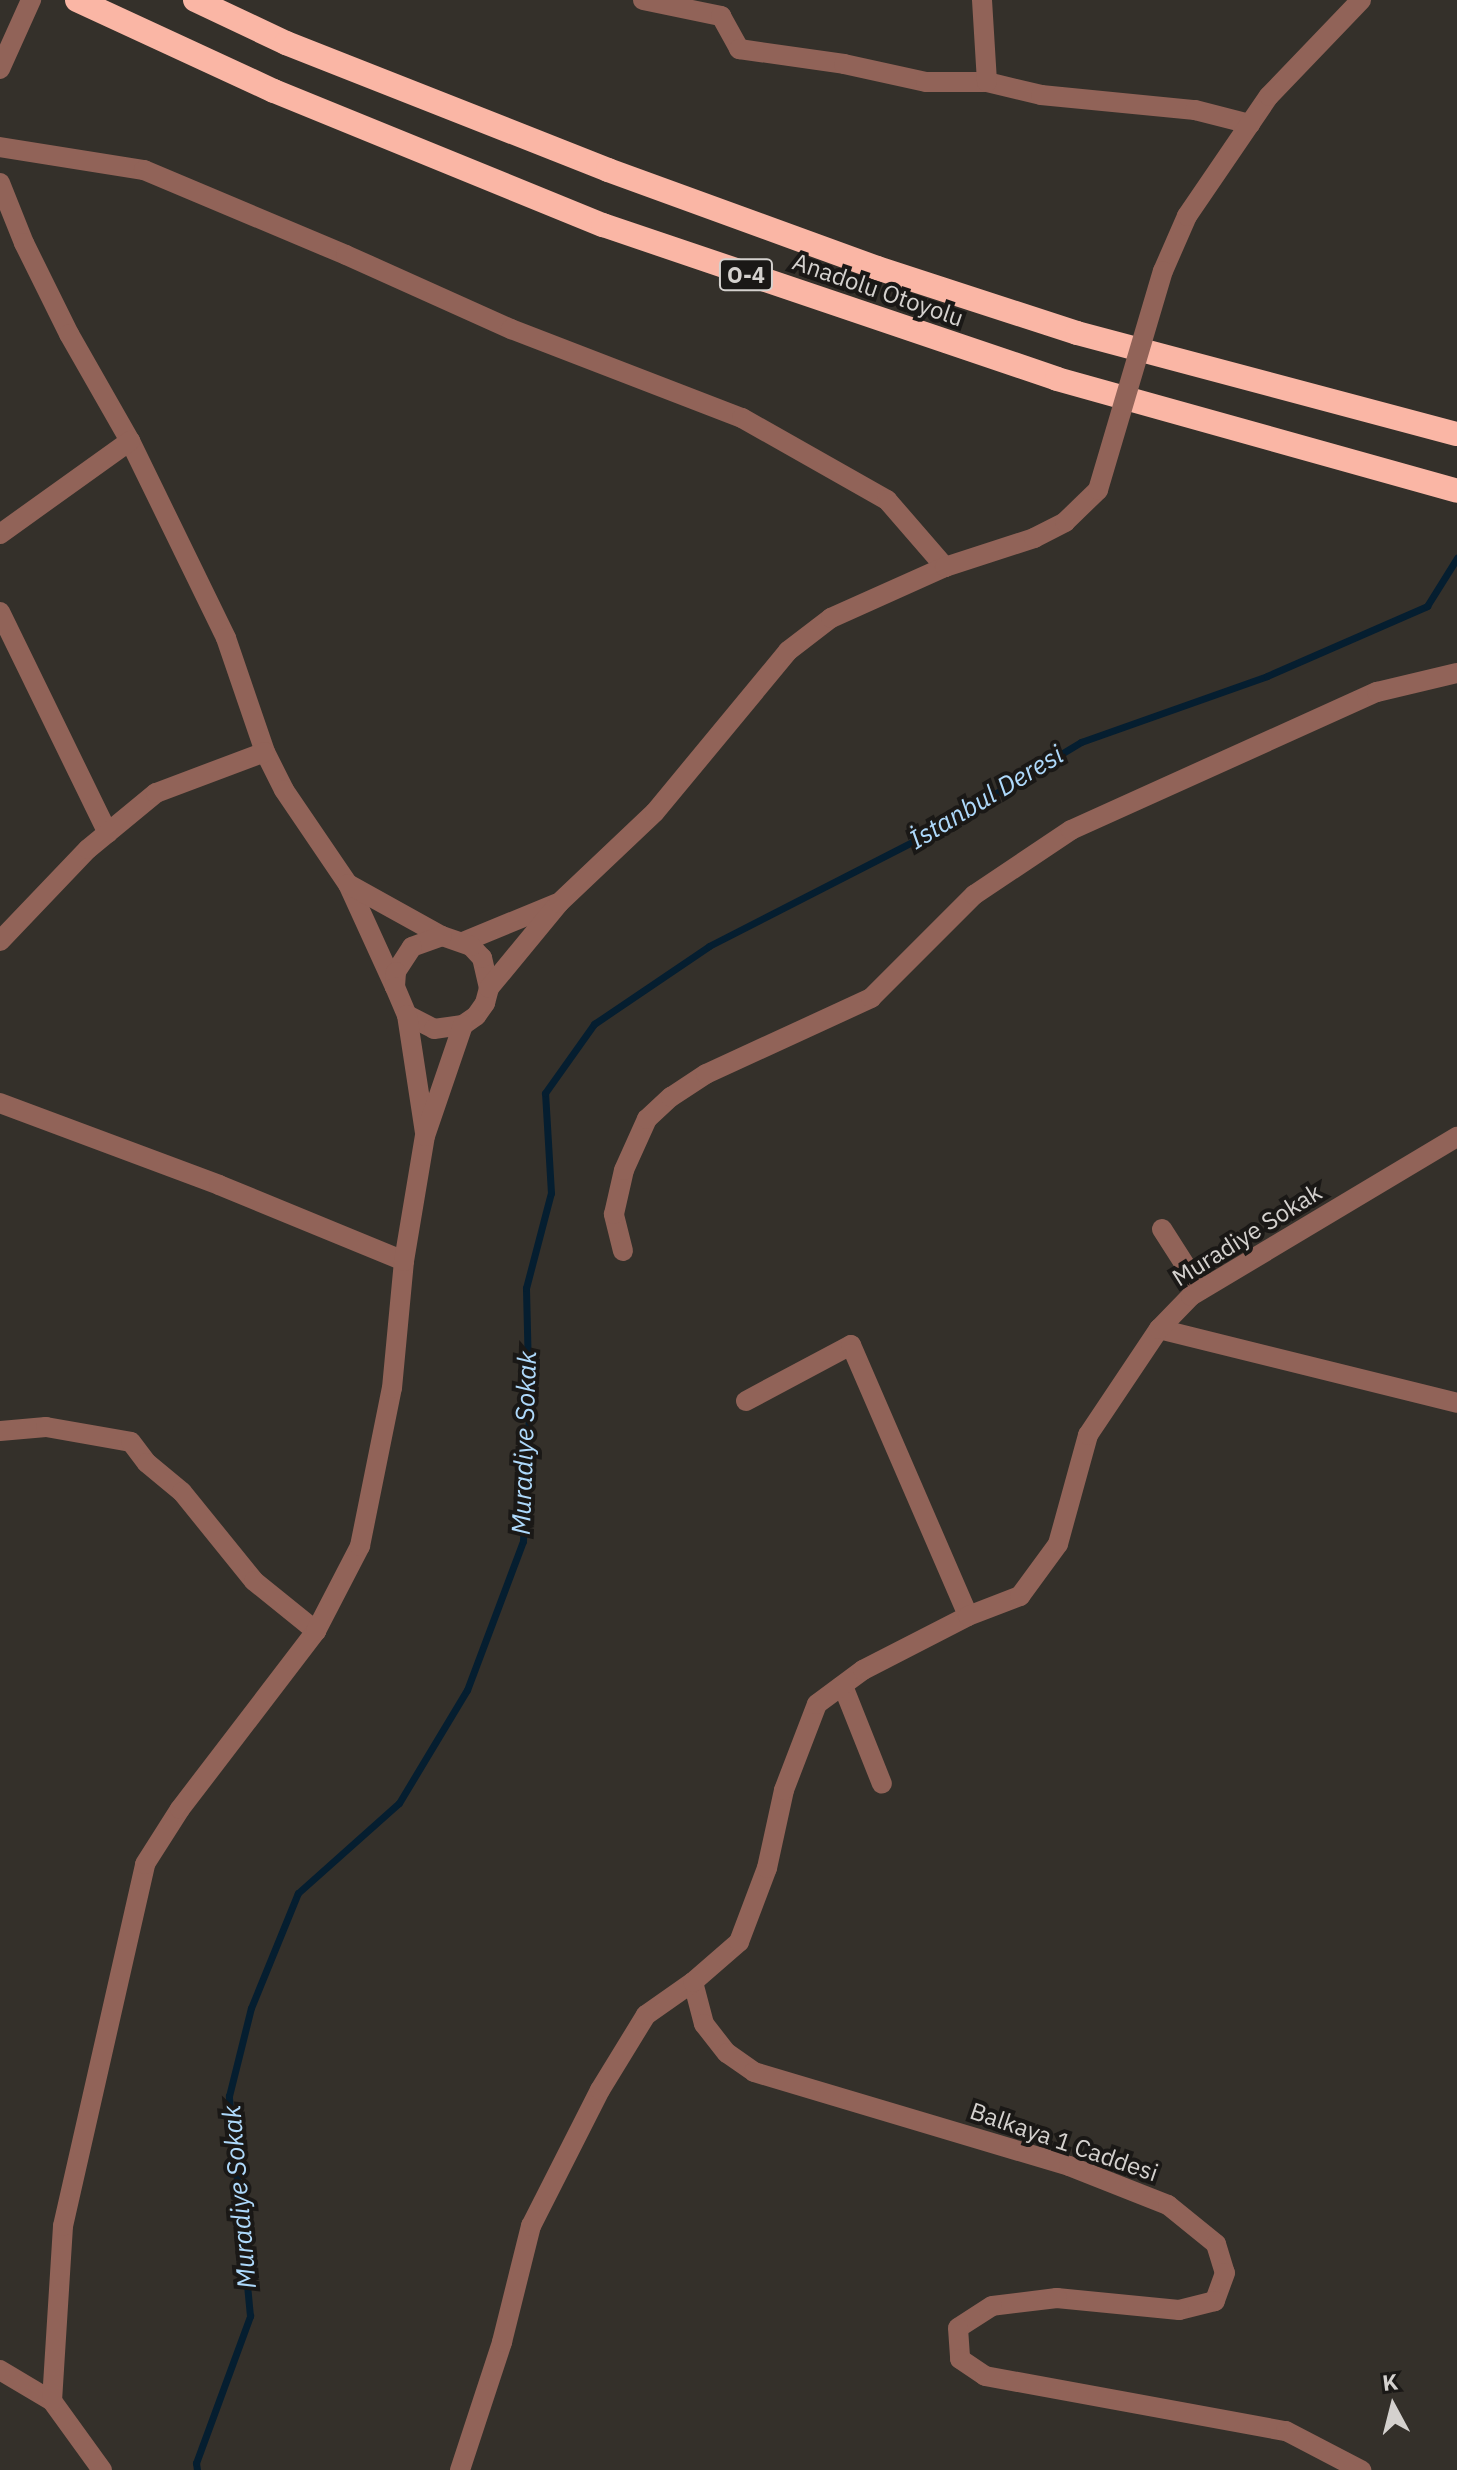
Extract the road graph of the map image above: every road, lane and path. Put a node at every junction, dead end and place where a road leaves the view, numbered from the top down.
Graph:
1 (31, 0) edge
2 (77, 0) edge
3 (195, 0) edge
4 (210, 0) edge
5 (643, 0) edge
6 (982, 0) edge
7 (1361, 0) edge
8 (286, 43) junction
9 (0, 69) edge
10 (987, 82) junction
11 (1250, 124) junction
12 (0, 147) edge
13 (0, 183) edge
14 (1457, 434) edge
15 (130, 441) junction
16 (1448, 489) edge
17 (0, 534) edge
18 (945, 567) junction
19 (0, 612) edge
20 (1457, 673) edge
21 (265, 752) junction
22 (108, 833) junction
23 (348, 884) junction
24 (559, 903) junction
25 (442, 936) junction
26 (0, 941) edge
27 (463, 942) junction
28 (395, 987) junction
29 (489, 988) junction
30 (407, 1015) junction
31 (463, 1025) junction
32 (0, 1103) edge
33 (425, 1136) junction
34 (1457, 1137) edge
35 (1162, 1229) dead end
36 (623, 1251) dead end
37 (404, 1261) junction
38 (1201, 1290) junction
39 (1159, 1329) junction
40 (746, 1401) dead end
41 (1457, 1403) edge
42 (0, 1431) edge
43 (968, 1616) junction
44 (316, 1631) junction
45 (843, 1686) junction
46 (882, 1784) dead end
47 (693, 1982) junction
48 (0, 2370) edge
49 (52, 2401) junction
50 (102, 2470) edge
51 (460, 2470) edge
52 (1361, 2470) edge

1 - 9 street
2 - 16 highway, Anadolu Otoyolu / O-4
3 - 8 highway, Anadolu Otoyolu / O-4
4 - 8 highway
5 - 10 street
6 - 10 street
7 - 11 street
8 - 14 highway, Anadolu Otoyolu / O-4
10 - 11 street
11 - 18 street, bridge
12 - 18 street
13 - 15 street
15 - 17 street
15 - 21 street
18 - 24 street
19 - 22 street
20 - 36 street
21 - 22 street
21 - 23 street
22 - 26 street
23 - 25 street
23 - 28 street
24 - 27 street
24 - 29 street
25 - 27 street
25 - 28 street
27 - 29 street
28 - 30 street
29 - 31 street
30 - 31 street
30 - 33 street
31 - 33 street
32 - 37 street
33 - 37 street
34 - 38 street, Muradiye Sokak
35 - 38 street
37 - 44 street
38 - 39 street, Muradiye Sokak
39 - 41 street
39 - 43 street, Muradiye Sokak
40 - 43 street
42 - 44 street
43 - 45 street, Muradiye Sokak
44 - 49 street
45 - 46 street
45 - 47 street, Muradiye Sokak
47 - 51 street, Muradiye Sokak
47 - 52 street, Balkaya 1 Caddesi
48 - 49 street
49 - 50 street

